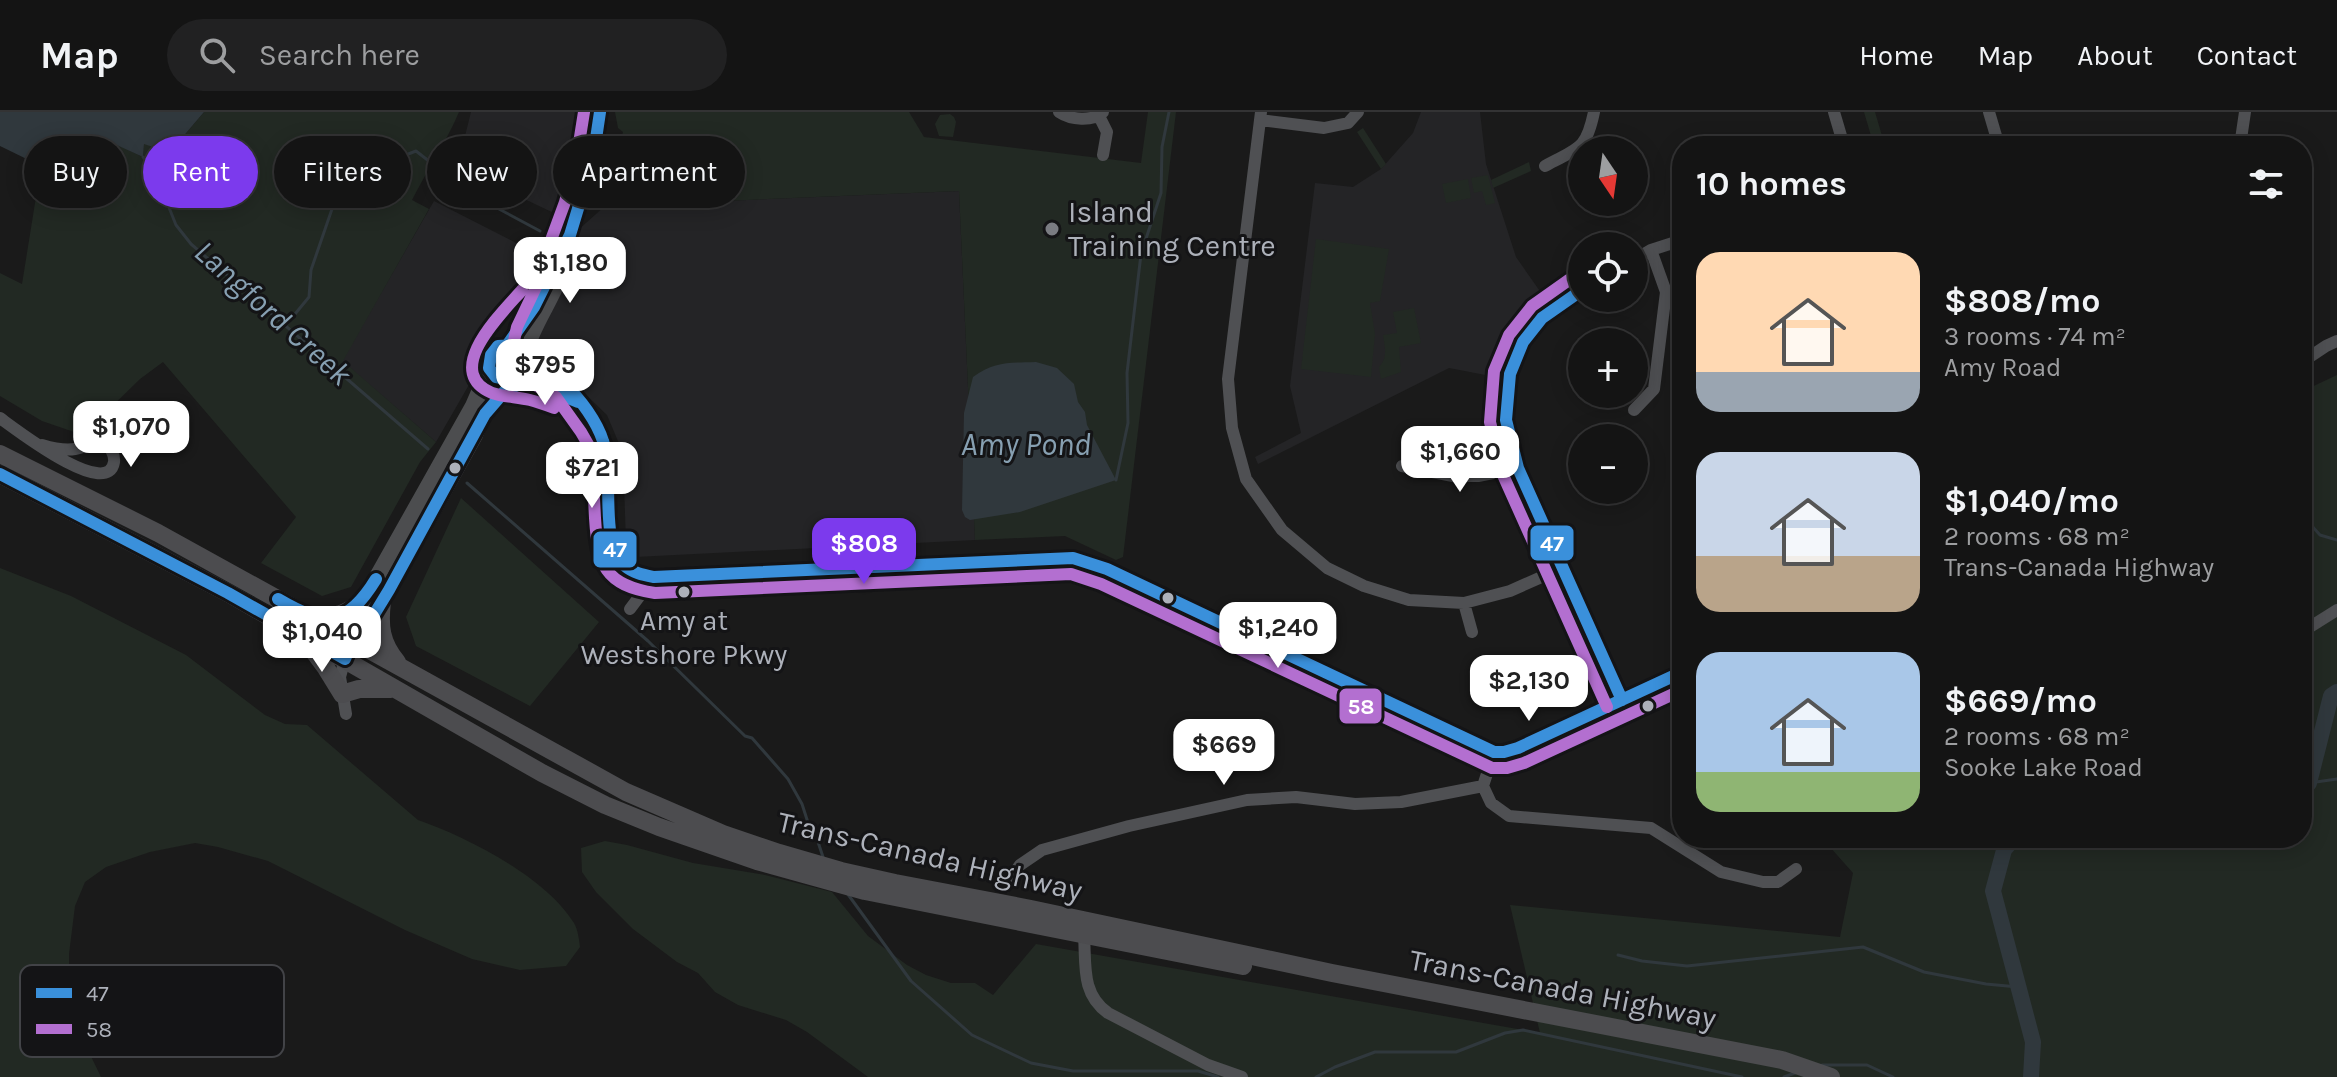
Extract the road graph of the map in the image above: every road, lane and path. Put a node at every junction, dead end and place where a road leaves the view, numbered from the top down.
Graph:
1 (600, 112) edge
2 (1059, 112) edge
3 (1358, 112) edge
4 (1594, 112) edge
5 (1834, 112) edge
6 (1989, 112) edge
7 (2245, 112) edge
8 (1101, 114) edge
9 (1260, 116) edge
10 (1841, 136) edge
11 (1996, 136) edge
12 (2241, 136) edge
13 (1103, 155) dead end
14 (1545, 166) dead end
15 (1672, 243) edge
16 (566, 244) junction
17 (1651, 250) junction
18 (1648, 252) edge
19 (1568, 300) edge
20 (2337, 341) edge
21 (499, 350) junction
22 (2312, 355) edge
23 (526, 358) junction
24 (518, 380) junction
25 (578, 402) junction
26 (1634, 410) dead end
27 (0, 418) edge
28 (42, 445) junction
29 (0, 454) edge
30 (1402, 466) dead end
31 (1518, 468) junction
32 (0, 474) edge
33 (1562, 568) junction
34 (654, 577) junction
35 (373, 601) junction
36 (1464, 603) junction
37 (630, 609) dead end
38 (2337, 610) edge
39 (310, 616) junction
40 (2312, 626) edge
41 (293, 629) junction
42 (1472, 632) dead end
43 (353, 640) junction
44 (345, 659) junction
45 (399, 664) junction
46 (1672, 677) edge
47 (398, 690) junction
48 (342, 694) junction
49 (1622, 700) junction
50 (346, 714) dead end
51 (524, 736) junction
52 (1494, 752) junction
53 (1483, 786) junction
54 (1672, 841) edge
55 (1683, 848) edge
56 (1796, 869) dead end
57 (841, 871) junction
58 (1005, 887) dead end
59 (1084, 935) junction
60 (1242, 1077) edge
61 (1798, 1077) edge
62 (1831, 1077) edge

1 - 16 main road
2 - 8 street
3 - 9 street
4 - 14 street
5 - 10 street
6 - 11 street
7 - 12 street
8 - 13 street
9 - 36 street
15 - 17 street
16 - 21 main road
16 - 23 main road
17 - 18 street
17 - 26 street
19 - 31 street
20 - 22 street
21 - 23 main road
21 - 24 main road
21 - 35 main road
23 - 24 main road
23 - 25 street
24 - 25 street
24 - 35 main road
25 - 34 street
27 - 28 street
28 - 28 street
29 - 39 highway, Trans-Canada Highway
30 - 31 street
31 - 33 street
32 - 41 highway, Trans-Canada Highway
33 - 36 street
33 - 49 street
34 - 37 street
34 - 52 street
35 - 39 highway
35 - 43 main road
35 - 45 highway
36 - 42 street
38 - 40 street
39 - 43 highway, Trans-Canada Highway
41 - 44 highway, Trans-Canada Highway
41 - 48 highway
43 - 44 main road
43 - 45 highway, Trans-Canada Highway
44 - 47 highway, Trans-Canada Highway
44 - 48 street
44 - 51 highway
45 - 51 highway, Trans-Canada Highway
46 - 49 street
47 - 48 highway
47 - 59 highway, Trans-Canada Highway
48 - 50 street
49 - 52 street
51 - 57 highway, Trans-Canada Highway
52 - 53 street
53 - 54 street
53 - 58 street
55 - 56 street
57 - 59 highway
57 - 62 highway, Trans-Canada Highway
59 - 60 street
59 - 61 highway, Trans-Canada Highway

